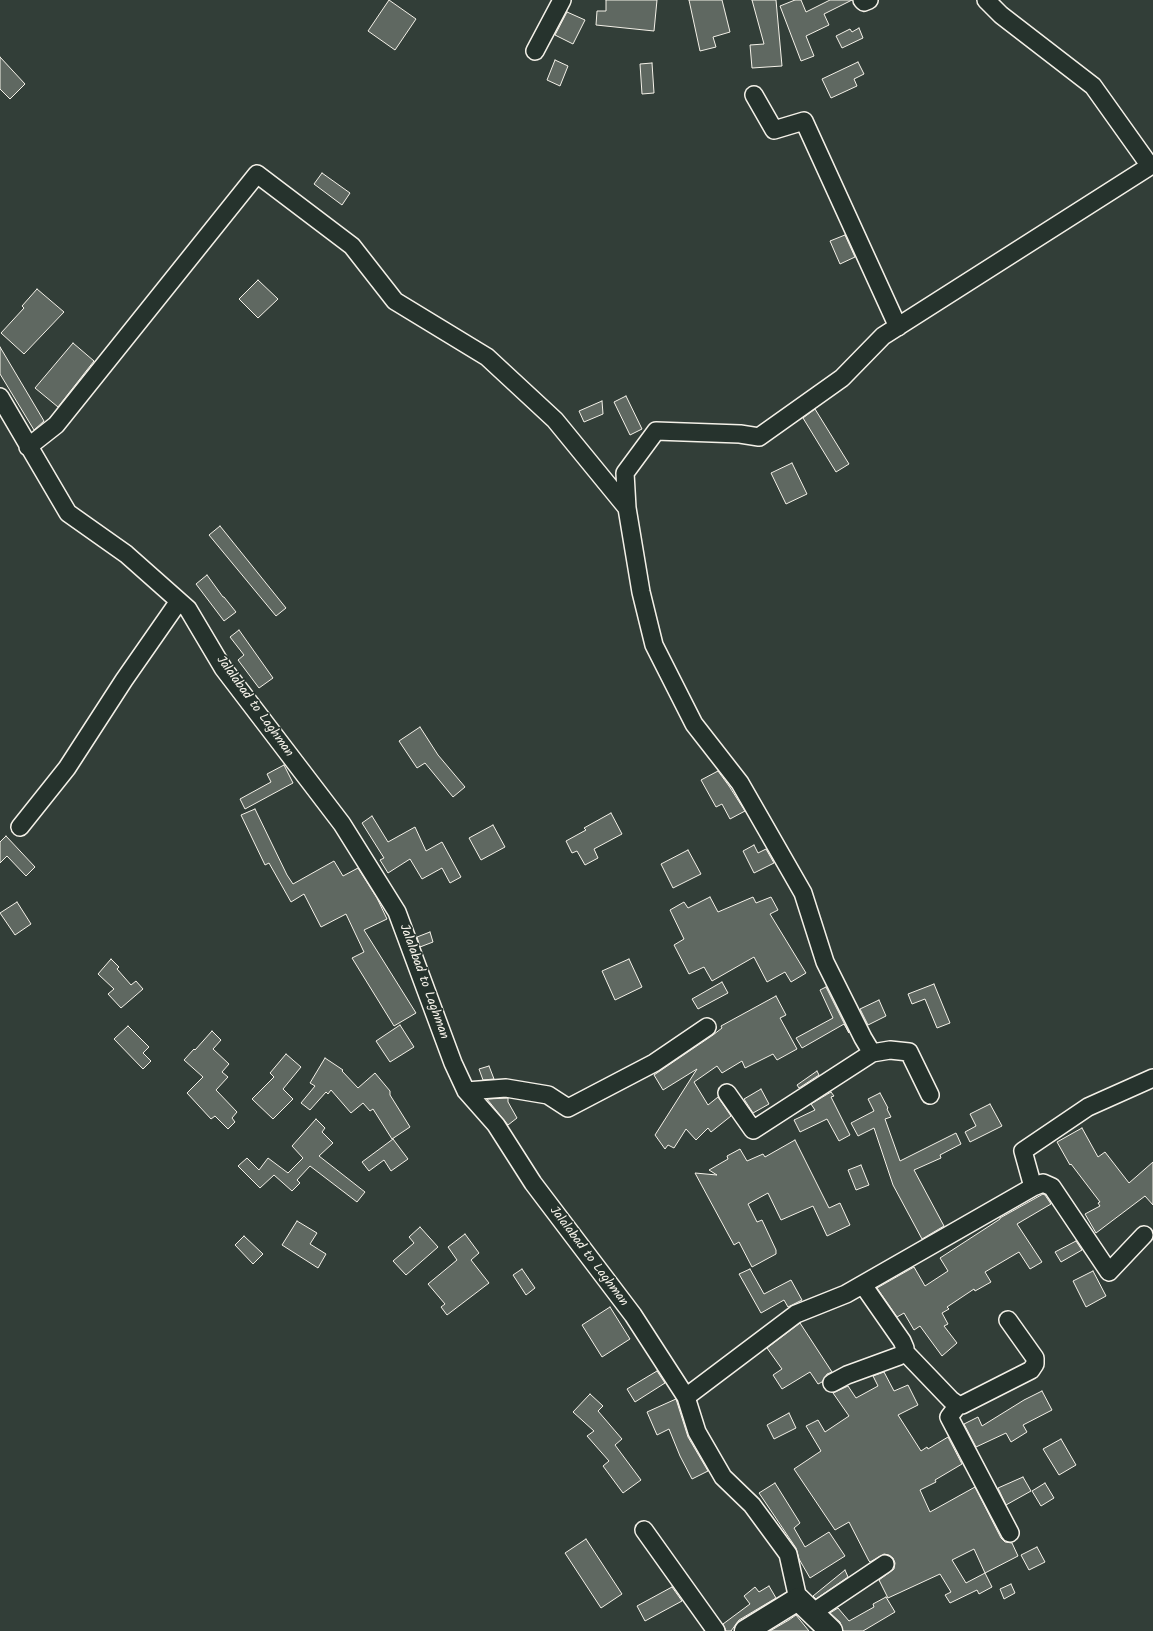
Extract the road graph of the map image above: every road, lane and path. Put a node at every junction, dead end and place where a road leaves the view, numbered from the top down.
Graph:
1 (562, 0) edge
2 (862, 0) edge
3 (869, 0) edge
4 (986, 0) edge
5 (535, 51) dead end
6 (754, 95) dead end
7 (898, 327) junction
8 (0, 397) edge
9 (28, 447) junction
10 (627, 508) junction
11 (179, 601) junction
12 (20, 827) dead end
13 (707, 1027) dead end
14 (872, 1053) junction
15 (1153, 1078) edge
16 (466, 1091) junction
17 (727, 1093) dead end
18 (930, 1095) dead end
19 (1032, 1187) junction
20 (1144, 1235) dead end
21 (864, 1285) junction
22 (1008, 1320) dead end
23 (905, 1352) junction
24 (832, 1383) dead end
25 (686, 1397) junction
26 (958, 1405) junction
27 (644, 1530) dead end
28 (1010, 1533) dead end
29 (885, 1564) dead end
30 (805, 1606) junction
31 (716, 1631) edge
32 (746, 1631) edge
33 (830, 1631) edge

1 - 5 street
2 - 3 street
4 - 7 street
6 - 7 street
7 - 10 street
8 - 9 street, Jalalabad to Laghman
9 - 10 street
9 - 11 street, Jalalabad to Laghman
10 - 14 street
11 - 12 street
11 - 16 street, Jalalabad to Laghman
13 - 16 street
14 - 17 street
14 - 18 street
15 - 19 street
16 - 25 street, Jalalabad to Laghman
19 - 20 street
19 - 21 street
21 - 23 street
21 - 25 street
22 - 26 street
23 - 24 street
23 - 26 street
25 - 30 street, Jalalabad to Laghman
26 - 28 street
27 - 31 street
29 - 30 street
30 - 32 main road
30 - 33 main road

